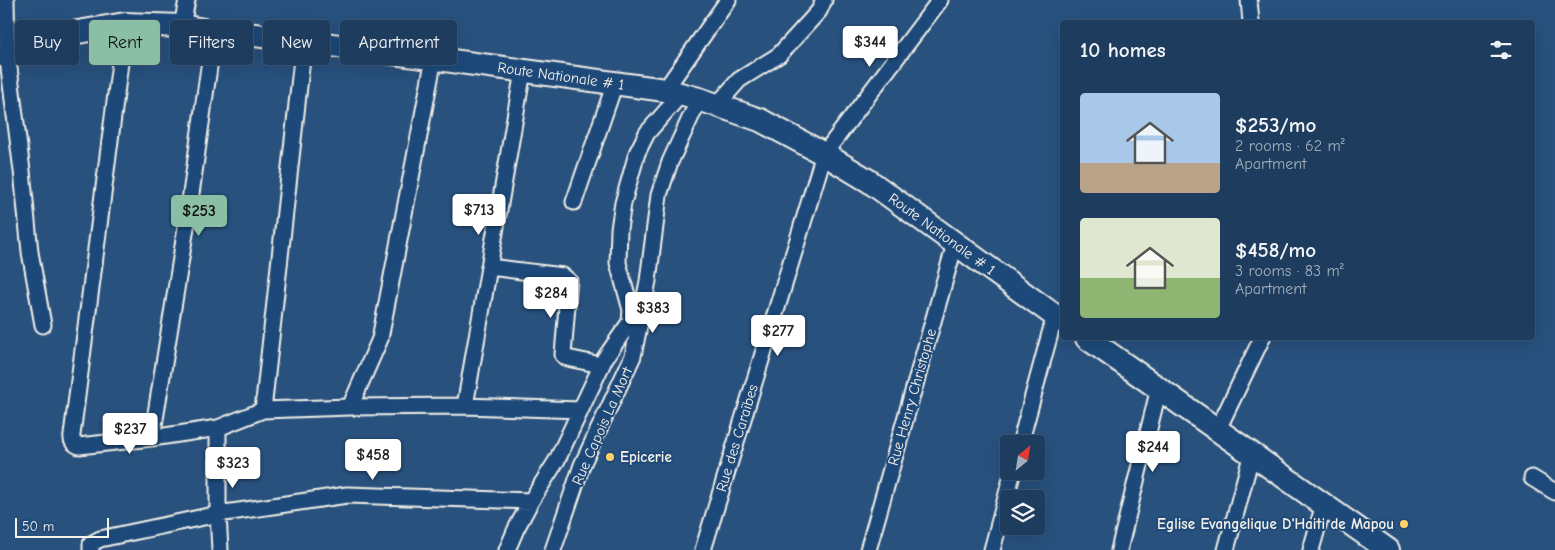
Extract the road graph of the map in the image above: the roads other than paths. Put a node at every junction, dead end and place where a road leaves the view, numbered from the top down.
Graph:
1 (6, 0) edge
2 (188, 0) edge
3 (728, 0) edge
4 (824, 0) edge
5 (940, 0) edge
6 (1249, 0) edge
7 (183, 20) edge
8 (1251, 20) edge
9 (89, 30) edge
10 (3, 54) edge
11 (457, 61) edge
12 (119, 65) edge
13 (209, 65) edge
14 (301, 65) edge
15 (433, 65) edge
16 (522, 71) junction
17 (615, 83) junction
18 (691, 97) junction
19 (824, 154) junction
20 (574, 202) dead end
21 (955, 244) junction
22 (489, 267) junction
23 (1059, 318) edge
24 (43, 325) dead end
25 (1090, 340) edge
26 (1261, 340) edge
27 (601, 365) junction
28 (1159, 388) junction
29 (350, 406) junction
30 (465, 406) junction
31 (263, 410) junction
32 (580, 410) junction
33 (218, 428) junction
34 (1218, 429) junction
35 (1023, 435) edge
36 (152, 438) junction
37 (1252, 453) junction
38 (1532, 478) dead end
39 (1011, 480) edge
40 (1555, 492) edge
41 (531, 500) junction
42 (1324, 504) junction
43 (218, 514) junction
44 (91, 550) edge
45 (220, 550) edge
46 (507, 550) edge
47 (553, 550) edge
48 (703, 550) edge
49 (868, 550) edge
50 (992, 550) edge
51 (1118, 550) edge
52 (1226, 550) edge
53 (1311, 550) edge
54 (1388, 550) edge

1 - 10 street
2 - 7 street
3 - 18 street
4 - 18 street
5 - 19 street, Rue des Caraïbes
6 - 8 street
9 - 10 main road, Route Nationale # 1
10 - 24 street
11 - 16 main road, Route Nationale # 1
12 - 36 street
13 - 36 street
14 - 31 street
15 - 29 street
16 - 17 main road, Route Nationale # 1
16 - 22 street
17 - 18 main road, Route Nationale # 1
17 - 20 street
18 - 19 main road, Route Nationale # 1
18 - 27 street
18 - 47 street, Rue Capois La Mort
19 - 21 main road, Route Nationale # 1
19 - 48 street, Rue des Caraïbes
21 - 23 main road, Route Nationale # 1
21 - 49 street, Rue Henry Christophe
22 - 27 street
22 - 30 street
23 - 35 street
25 - 28 main road
26 - 34 street
27 - 32 street
28 - 34 main road
28 - 51 street
29 - 30 street
29 - 31 street
30 - 32 street
31 - 33 street
32 - 41 street
33 - 36 street
33 - 43 street
34 - 37 main road
37 - 42 main road
37 - 52 street
38 - 40 street
39 - 50 street
41 - 43 street
41 - 46 street
42 - 53 street
42 - 54 main road
43 - 44 street
43 - 45 street

